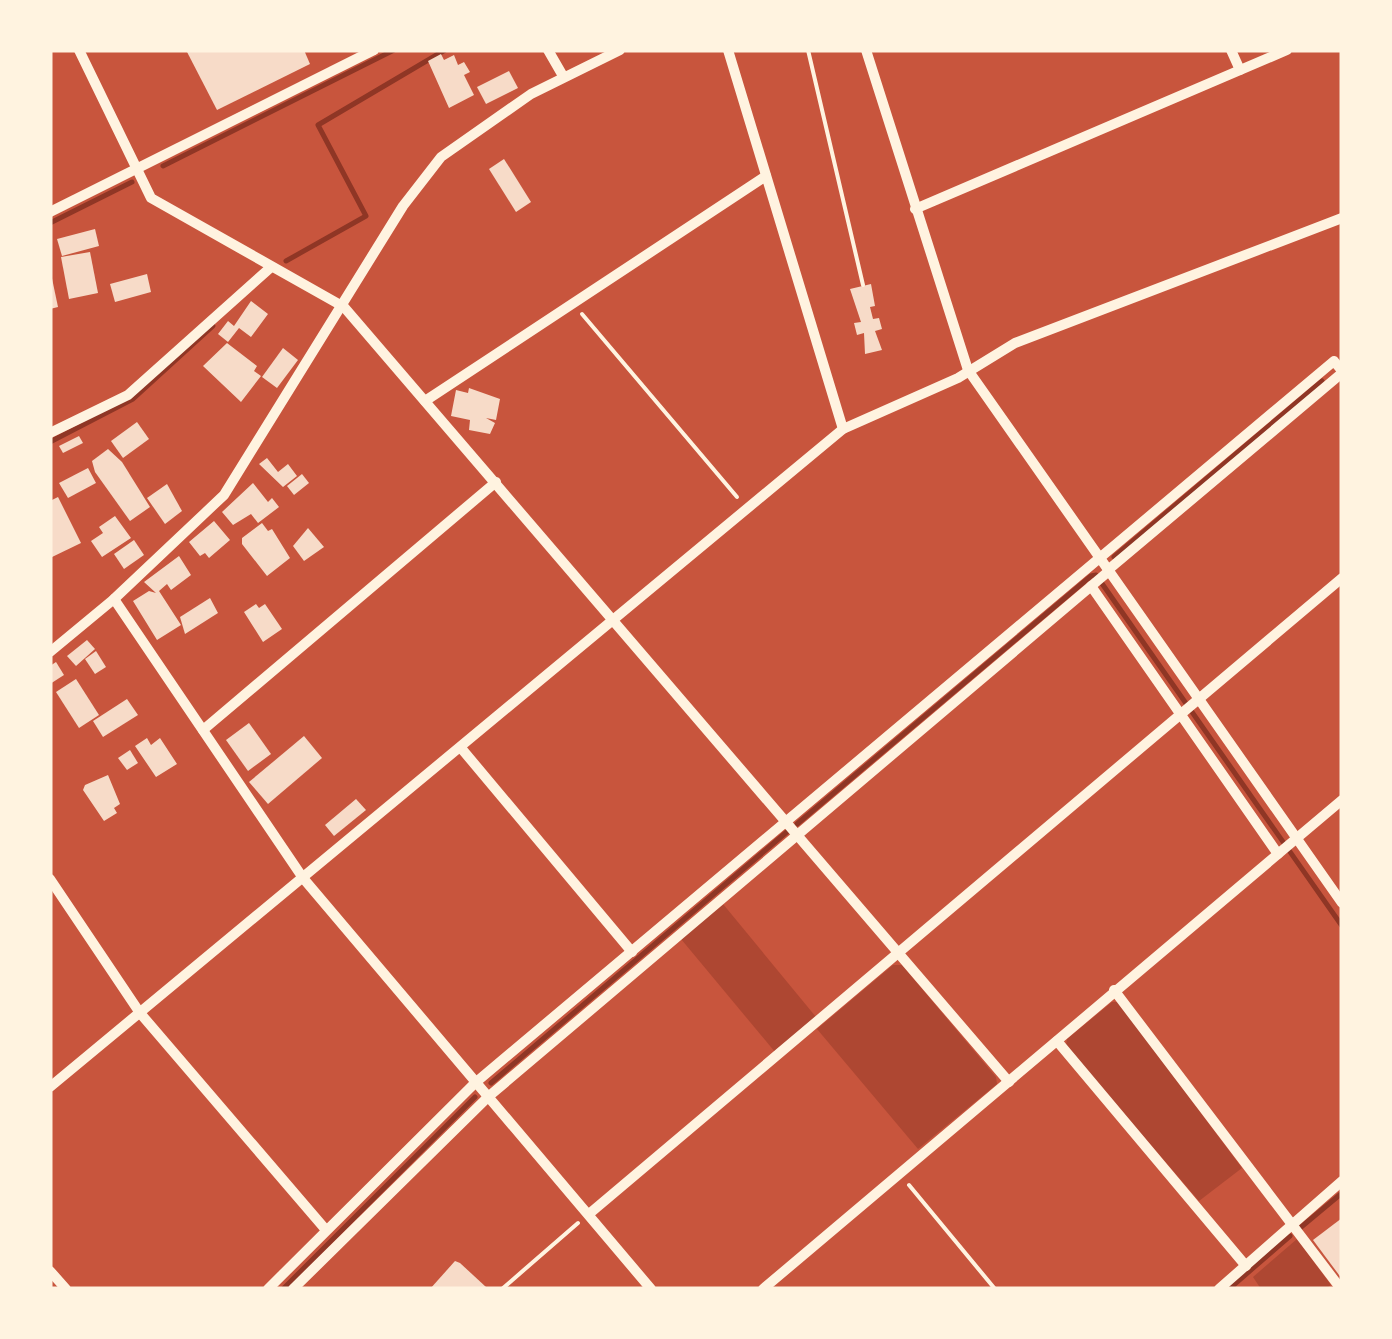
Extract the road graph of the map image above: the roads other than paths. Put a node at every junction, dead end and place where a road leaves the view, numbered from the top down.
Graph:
1 (78, 50) edge
2 (374, 50) edge
3 (548, 50) edge
4 (620, 50) edge
5 (728, 50) edge
6 (866, 50) edge
7 (1232, 50) edge
8 (1287, 50) edge
9 (1240, 70) junction
10 (563, 76) junction
11 (138, 168) junction
12 (766, 176) junction
13 (915, 209) junction
14 (50, 212) edge
15 (1342, 218) edge
16 (270, 268) junction
17 (344, 307) junction
18 (968, 370) junction
19 (1342, 372) edge
20 (426, 401) junction
21 (843, 429) junction
22 (50, 433) edge
23 (496, 482) junction
24 (1101, 574) junction
25 (1342, 578) edge
26 (114, 599) junction
27 (615, 619) junction
28 (50, 652) edge
29 (1196, 701) junction
30 (1182, 712) junction
31 (203, 730) junction
32 (462, 748) junction
33 (1342, 800) edge
34 (786, 821) junction
35 (798, 835) junction
36 (1294, 840) junction
37 (1280, 853) junction
38 (302, 878) junction
39 (50, 880) edge
40 (1342, 902) edge
41 (632, 952) junction
42 (899, 953) junction
43 (1114, 990) junction
44 (140, 1013) junction
45 (1057, 1041) junction
46 (1009, 1082) junction
47 (475, 1083) junction
48 (50, 1088) edge
49 (488, 1097) junction
50 (1342, 1181) edge
51 (589, 1214) junction
52 (1290, 1222) junction
53 (326, 1230) junction
54 (1246, 1266) junction
55 (50, 1271) edge
56 (66, 1289) edge
57 (268, 1289) edge
58 (292, 1289) edge
59 (651, 1289) edge
60 (763, 1289) edge
61 (1219, 1289) edge
62 (1341, 1289) edge

1 - 11 street
2 - 11 street
3 - 10 street
4 - 10 street
5 - 12 street
6 - 13 street
7 - 9 street
8 - 9 street
9 - 13 street
10 - 17 street
11 - 14 street
11 - 16 street
12 - 20 street
12 - 21 street
13 - 18 street
15 - 18 street
16 - 17 street
16 - 22 street
17 - 20 street
17 - 26 street
18 - 21 street
18 - 24 street
19 - 24 street
20 - 23 street
21 - 27 street
23 - 27 street
23 - 31 street
24 - 29 street
24 - 30 street
24 - 34 street
24 - 35 street
25 - 29 street
26 - 28 street
26 - 31 street
27 - 32 street
27 - 34 street
29 - 30 street
29 - 36 street
30 - 37 street
30 - 42 street
31 - 38 street
32 - 38 street
32 - 41 street
33 - 36 street
34 - 35 street
34 - 41 street
35 - 42 street
35 - 49 street
36 - 37 street
36 - 40 street
37 - 43 street
38 - 44 street
38 - 47 street
39 - 44 street
41 - 47 street
42 - 46 street
42 - 51 street
43 - 45 street
43 - 52 street
44 - 48 street
44 - 53 street
45 - 46 street
45 - 54 street
46 - 60 street
47 - 49 street
47 - 53 street
49 - 51 street
49 - 58 street
50 - 52 street
51 - 59 street
52 - 54 street
52 - 62 street
53 - 57 street
54 - 61 street
55 - 56 street

